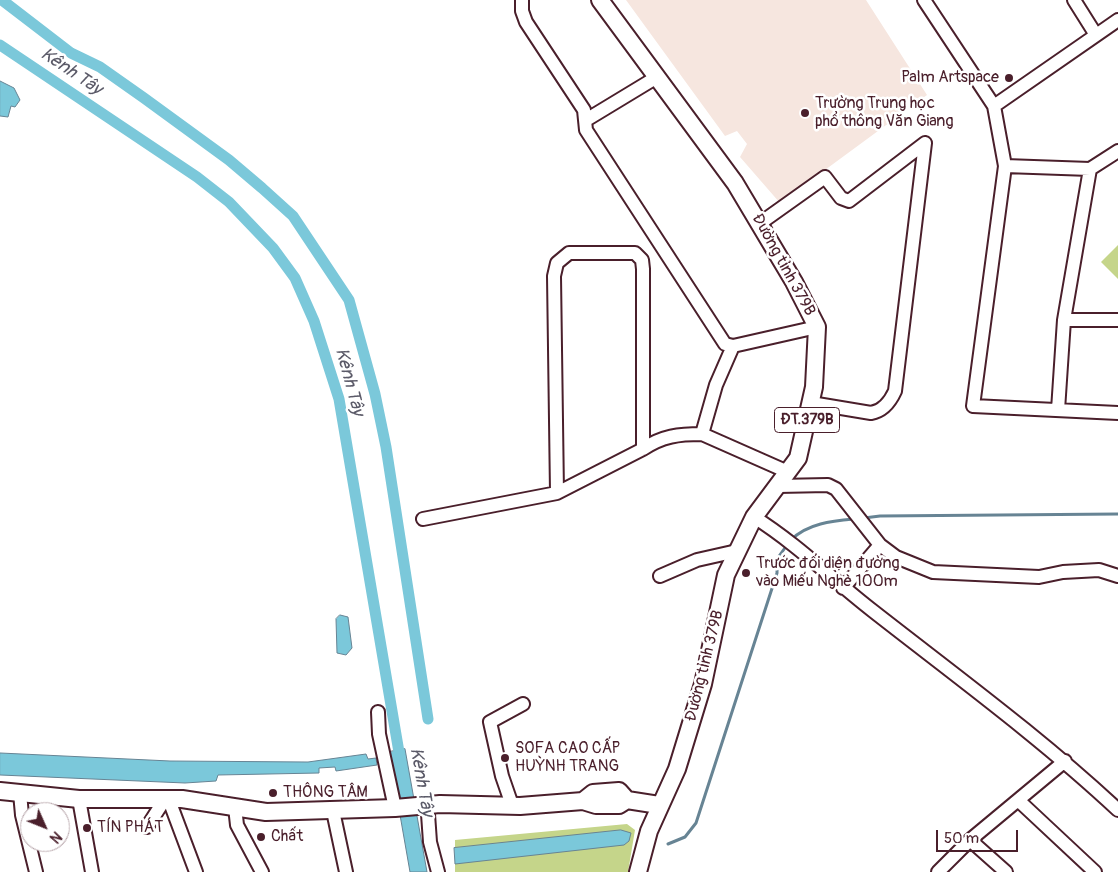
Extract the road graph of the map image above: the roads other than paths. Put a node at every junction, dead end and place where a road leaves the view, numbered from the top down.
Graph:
1 (522, 0) edge
2 (600, 0) edge
3 (924, 0) edge
4 (1074, 0) edge
5 (1118, 20) edge
6 (1096, 35) junction
7 (657, 77) junction
8 (994, 106) junction
9 (586, 120) junction
10 (1118, 151) edge
11 (895, 166) junction
12 (1005, 166) junction
13 (1090, 169) junction
14 (921, 180) junction
15 (759, 224) junction
16 (659, 242) junction
17 (639, 254) junction
18 (1064, 320) junction
19 (1118, 320) edge
20 (818, 327) junction
21 (733, 346) junction
22 (810, 403) junction
23 (1058, 410) junction
24 (1118, 413) edge
25 (702, 434) junction
26 (643, 449) junction
27 (788, 472) junction
28 (778, 486) junction
29 (557, 493) junction
30 (754, 517) junction
31 (423, 519) dead end
32 (878, 542) junction
33 (737, 551) junction
34 (660, 576) dead end
35 (1118, 576) edge
36 (843, 588) junction
37 (523, 704) dead end
38 (378, 712) dead end
39 (1065, 761) junction
40 (0, 791) edge
41 (20, 793) junction
42 (79, 799) junction
43 (167, 800) junction
44 (1018, 800) junction
45 (512, 805) junction
46 (659, 805) junction
47 (235, 807) junction
48 (393, 808) junction
49 (427, 810) junction
50 (1118, 810) edge
51 (333, 811) junction
52 (147, 827) dead end
53 (970, 840) junction
54 (36, 872) edge
55 (92, 872) edge
56 (196, 872) edge
57 (262, 872) edge
58 (346, 872) edge
59 (438, 872) edge
60 (638, 872) edge
61 (938, 872) edge
62 (1006, 872) edge
63 (1095, 872) edge

1 - 9 street
2 - 7 main road, Đường tỉnh 379B
3 - 8 street
4 - 6 street
5 - 6 street
6 - 8 street
7 - 9 street
7 - 15 main road, Đường tỉnh 379B
8 - 12 street
9 - 16 street
10 - 13 street
11 - 14 street
11 - 14 street
11 - 15 street
12 - 13 street
12 - 23 street
13 - 18 street
14 - 22 street
15 - 20 main road, Đường tỉnh 379B
16 - 17 street
16 - 21 street
17 - 26 street
17 - 29 street
18 - 19 street
18 - 23 street
20 - 21 street
20 - 22 main road, Đường tỉnh 379B / ĐT.379B
21 - 25 street
22 - 27 main road, Đường tỉnh 379B / ĐT.379B
23 - 24 street
25 - 26 street
25 - 27 street
26 - 29 street
27 - 28 main road, Đường tỉnh 379B / ĐT.379B
28 - 30 main road, Đường tỉnh 379B / ĐT.379B
28 - 32 street
29 - 31 street
30 - 33 main road, Đường tỉnh 379B / ĐT.379B
30 - 36 street
32 - 35 street
32 - 36 street
33 - 34 street
33 - 46 main road, Đường tỉnh 379B / ĐT.379B
36 - 39 street
37 - 45 street
38 - 48 street
39 - 44 street
39 - 50 street
40 - 41 main road
41 - 42 main road
41 - 54 street
42 - 43 main road
42 - 55 street
43 - 47 main road
43 - 52 street
43 - 56 street
44 - 53 street
44 - 63 street
45 - 46 main road
45 - 49 main road
46 - 60 main road, Đường tỉnh 379B / ĐT.379B
47 - 51 main road
47 - 57 street
48 - 49 main road
48 - 51 main road
49 - 59 street
51 - 58 street
53 - 61 street
53 - 62 street

